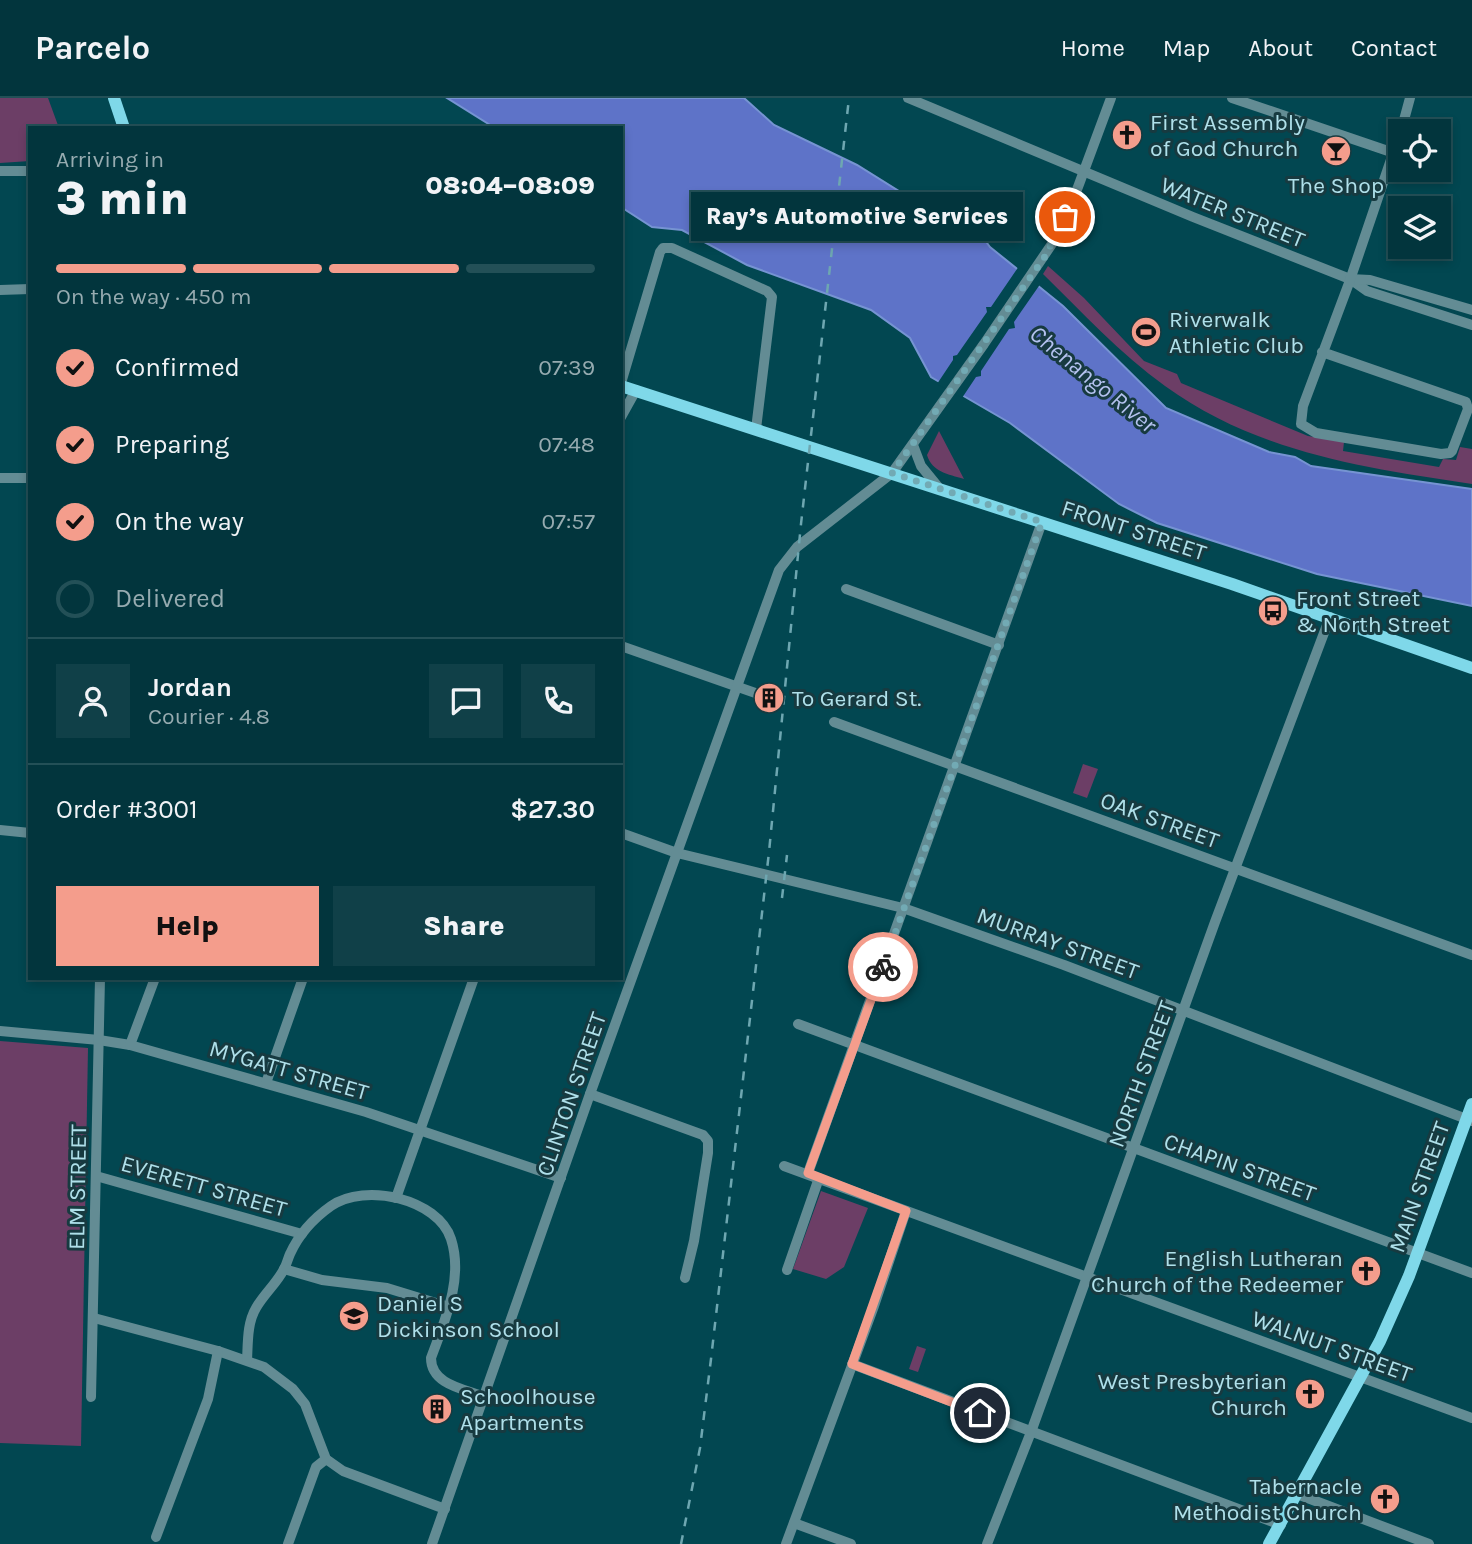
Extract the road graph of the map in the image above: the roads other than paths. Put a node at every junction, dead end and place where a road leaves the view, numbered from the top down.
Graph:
1 (114, 98) edge
2 (908, 98) edge
3 (1111, 98) edge
4 (1232, 98) edge
5 (1410, 98) edge
6 (1404, 119) edge
7 (123, 126) edge
8 (1388, 151) edge
9 (1388, 170) edge
10 (0, 171) edge
11 (28, 171) edge
12 (1083, 172) junction
13 (1350, 279) junction
14 (28, 289) edge
15 (0, 290) edge
16 (1472, 310) edge
17 (1472, 325) edge
18 (1322, 352) junction
19 (623, 377) edge
20 (623, 385) edge
21 (636, 390) junction
22 (623, 413) edge
23 (756, 429) junction
24 (913, 445) junction
25 (892, 473) junction
26 (0, 478) edge
27 (28, 478) edge
28 (939, 488) junction
29 (1042, 522) junction
30 (846, 589) dead end
31 (1330, 617) junction
32 (999, 645) junction
33 (623, 647) edge
34 (1472, 668) edge
35 (737, 687) junction
36 (764, 696) dead end
37 (834, 722) dead end
38 (955, 765) junction
39 (0, 830) edge
40 (28, 833) edge
41 (623, 833) edge
42 (677, 853) junction
43 (1236, 868) junction
44 (904, 908) junction
45 (1472, 955) edge
46 (100, 980) edge
47 (154, 980) edge
48 (302, 980) edge
49 (473, 980) edge
50 (1184, 1011) junction
51 (797, 1024) dead end
52 (0, 1031) edge
53 (99, 1040) junction
54 (130, 1045) junction
55 (855, 1045) junction
56 (266, 1083) junction
57 (590, 1094) junction
58 (1472, 1104) edge
59 (1469, 1120) edge
60 (420, 1129) junction
61 (1134, 1149) junction
62 (784, 1166) dead end
63 (808, 1173) junction
64 (96, 1176) junction
65 (561, 1178) junction
66 (819, 1178) junction
67 (396, 1198) junction
68 (906, 1211) junction
69 (302, 1234) junction
70 (1418, 1252) junction
71 (284, 1269) junction
72 (787, 1270) dead end
73 (1472, 1273) edge
74 (1086, 1278) junction
75 (685, 1279) dead end
76 (449, 1307) junction
77 (94, 1318) junction
78 (218, 1351) junction
79 (247, 1360) junction
80 (852, 1364) junction
81 (1361, 1377) junction
82 (485, 1396) junction
83 (91, 1397) dead end
84 (1472, 1418) edge
85 (1031, 1432) junction
86 (326, 1459) junction
87 (1297, 1494) junction
88 (445, 1509) junction
89 (794, 1522) junction
90 (1280, 1525) junction
91 (156, 1537) dead end
92 (288, 1544) edge
93 (432, 1544) edge
94 (786, 1544) edge
95 (851, 1544) edge
96 (987, 1544) edge
97 (1269, 1544) edge
98 (1429, 1544) edge

1 - 7 main road
2 - 12 street, WATER STREET
3 - 12 street, CLINTON STREET
4 - 8 street
5 - 6 street
9 - 13 street
10 - 11 street
12 - 13 street, WATER STREET
12 - 24 street, CLINTON STREET
13 - 16 street, WATER STREET
13 - 17 street, WATER STREET
13 - 18 street
14 - 15 street
18 - 18 street
19 - 23 street
20 - 21 main road, FRONT STREET
21 - 22 street
21 - 23 main road, FRONT STREET
23 - 25 main road, FRONT STREET
24 - 25 street, CLINTON STREET
24 - 28 street
25 - 28 main road, FRONT STREET
25 - 35 street, CLINTON STREET
26 - 27 street
28 - 29 main road, FRONT STREET
29 - 31 main road, FRONT STREET
29 - 32 street
30 - 32 street
31 - 34 main road, FRONT STREET
31 - 43 street, NORTH STREET
32 - 38 street
33 - 35 street
35 - 36 street
35 - 42 street, CLINTON STREET
37 - 38 street, OAK STREET
38 - 43 street, OAK STREET
38 - 44 street
39 - 40 street
41 - 42 street, MURRAY STREET
42 - 44 street, MURRAY STREET
42 - 57 street, CLINTON STREET
43 - 45 street, OAK STREET
43 - 50 street, NORTH STREET
44 - 50 street, MURRAY STREET
44 - 55 street
46 - 53 street, ELM STREET
47 - 54 street
48 - 56 street
49 - 60 street
50 - 59 street, MURRAY STREET
50 - 61 street, NORTH STREET
51 - 55 street, CHAPIN STREET
52 - 53 street, MYGATT STREET
53 - 54 street, MYGATT STREET
53 - 64 street, ELM STREET
54 - 56 street, MYGATT STREET
55 - 61 street, CHAPIN STREET
55 - 63 street
56 - 60 street, MYGATT STREET
57 - 65 street, CLINTON STREET
57 - 75 street
58 - 59 main road, MAIN STREET
59 - 70 main road, MAIN STREET
60 - 65 street, MYGATT STREET
60 - 67 street
61 - 70 street, CHAPIN STREET
61 - 74 street, NORTH STREET
62 - 63 street, WALNUT STREET
63 - 66 street, WALNUT STREET
64 - 69 street, EVERETT STREET
64 - 77 street, ELM STREET
65 - 82 street, CLINTON STREET
66 - 68 street, WALNUT STREET
66 - 72 street
67 - 69 street
67 - 76 street
68 - 74 street, WALNUT STREET
68 - 80 street
69 - 71 street
70 - 73 street, CHAPIN STREET
70 - 81 main road, MAIN STREET
71 - 76 street
71 - 79 street
74 - 81 street, WALNUT STREET
74 - 85 street, NORTH STREET
76 - 82 street
77 - 78 street
77 - 83 street, ELM STREET
78 - 79 street
78 - 91 street
79 - 86 street
80 - 85 street
80 - 89 street
81 - 84 street, WALNUT STREET
81 - 87 main road, MAIN STREET
82 - 88 street, CLINTON STREET
85 - 90 street
85 - 96 street, NORTH STREET
86 - 88 street
86 - 92 street
87 - 90 main road, MAIN STREET
87 - 98 street
88 - 93 street, CLINTON STREET
89 - 94 street
89 - 95 street
90 - 97 main road, MAIN STREET

